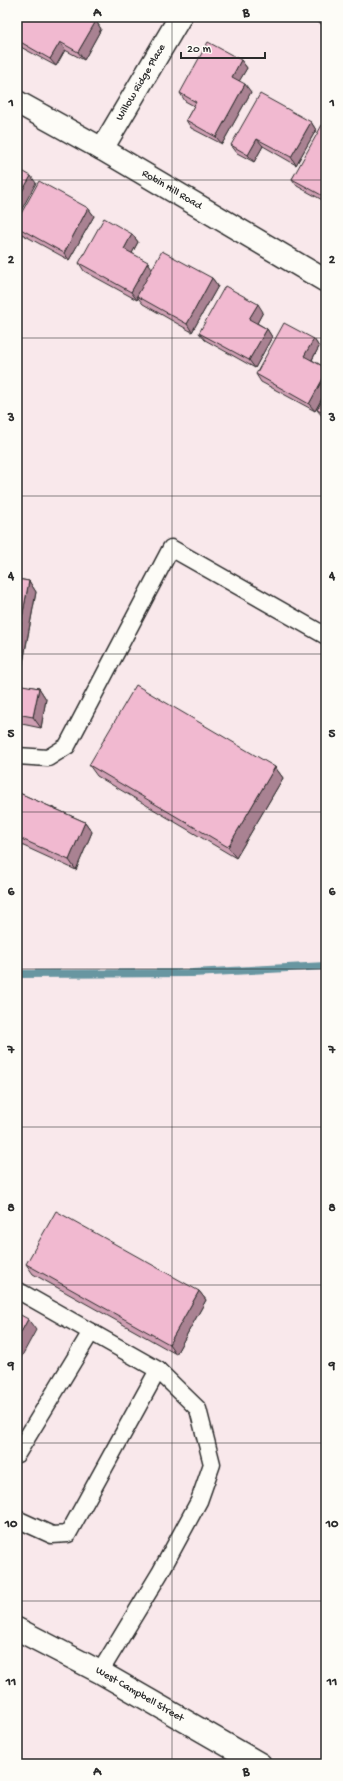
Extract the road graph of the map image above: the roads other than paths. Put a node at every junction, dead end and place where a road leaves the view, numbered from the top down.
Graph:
1 (180, 17) edge
2 (17, 102) edge
3 (102, 149) junction
4 (326, 281) edge
5 (326, 636) edge
6 (17, 756) edge
7 (17, 1290) edge
8 (91, 1332) junction
9 (158, 1370) junction
10 (17, 1454) edge
11 (17, 1519) edge
12 (17, 1629) edge
13 (100, 1672) junction
14 (260, 1764) edge

1 - 3 street, Willow Ridge Place
2 - 3 street, Robin Hill Road
3 - 4 street, Robin Hill Road
5 - 6 lane
7 - 8 lane
8 - 9 lane
8 - 10 lane
9 - 11 lane
9 - 13 lane
12 - 13 street, West Campbell Street
13 - 14 street, West Campbell Street

